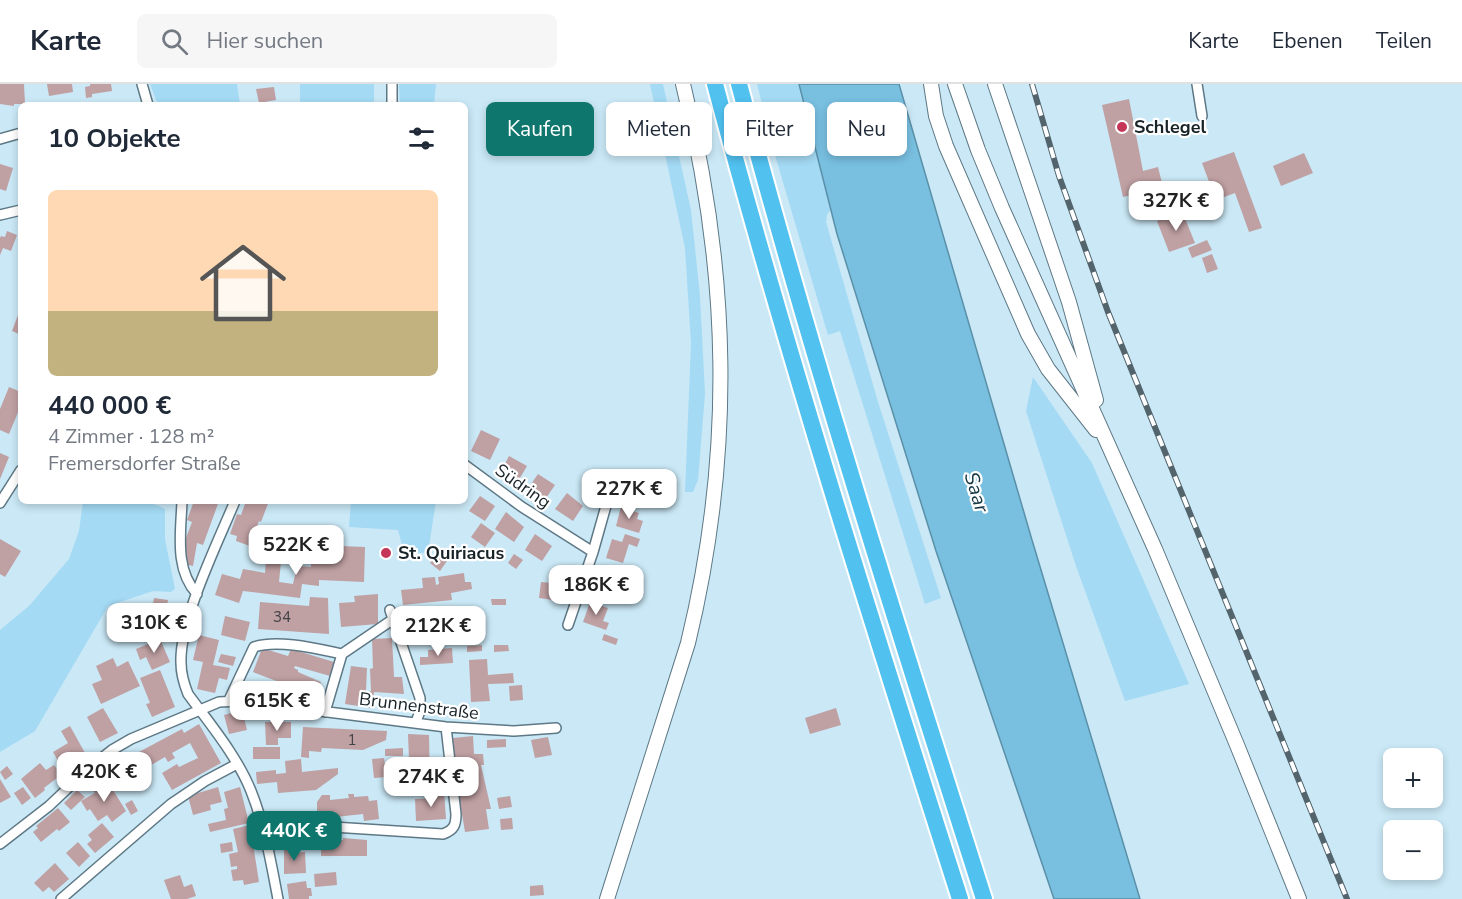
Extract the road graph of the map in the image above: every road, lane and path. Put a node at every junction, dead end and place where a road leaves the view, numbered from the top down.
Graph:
1 (141, 84) edge
2 (392, 84) edge
3 (683, 84) edge
4 (715, 84) edge
5 (739, 84) edge
6 (931, 84) edge
7 (955, 84) edge
8 (995, 84) edge
9 (1197, 84) edge
10 (146, 102) edge
11 (392, 102) edge
12 (1202, 116) dead end
13 (18, 135) edge
14 (0, 139) edge
15 (18, 211) edge
16 (0, 215) edge
17 (1110, 448) junction
18 (468, 467) edge
19 (18, 475) edge
20 (613, 481) dead end
21 (0, 503) edge
22 (182, 504) edge
23 (234, 504) edge
24 (592, 552) junction
25 (197, 594) junction
26 (568, 625) dead end
27 (342, 654) junction
28 (230, 700) junction
29 (200, 711) junction
30 (325, 712) junction
31 (416, 722) junction
32 (446, 727) junction
33 (556, 728) dead end
34 (237, 764) junction
35 (261, 819) junction
36 (0, 844) edge
37 (61, 899) edge
38 (278, 899) edge
39 (608, 899) edge
40 (960, 899) edge
41 (984, 899) edge
42 (1299, 899) edge

1 - 10 street
2 - 11 street
3 - 39 main road
4 - 40 highway
5 - 41 highway
6 - 17 main road
7 - 17 main road
8 - 17 main road
9 - 12 street
13 - 14 street
15 - 16 street
17 - 42 main road
18 - 24 street, Südring
19 - 21 street
20 - 24 street
22 - 25 street
23 - 25 street
24 - 26 street
25 - 29 street
27 - 28 street
27 - 30 street
27 - 31 street
28 - 29 street, Brunnenstraße
28 - 30 street, Brunnenstraße
29 - 34 street
29 - 36 street, Brunnenstraße
30 - 31 street, Brunnenstraße
31 - 32 street, Brunnenstraße
32 - 33 street, Brunnenstraße
32 - 35 street
34 - 35 street
34 - 37 street
35 - 38 street

